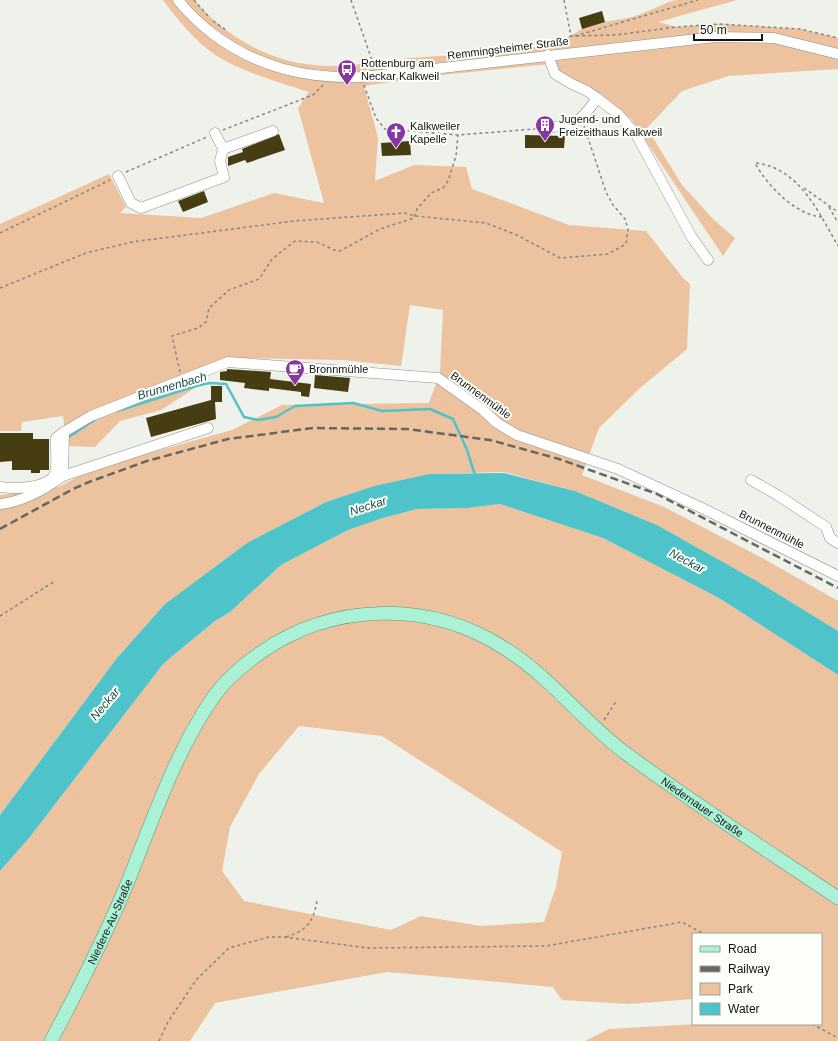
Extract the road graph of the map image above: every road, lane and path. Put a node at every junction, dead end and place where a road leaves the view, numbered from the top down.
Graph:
1 (178, 0) edge
2 (194, 0) edge
3 (351, 0) edge
4 (564, 0) edge
5 (698, 0) edge
6 (229, 32) dead end
7 (571, 36) junction
8 (838, 54) edge
9 (548, 55) junction
10 (326, 76) junction
11 (377, 76) junction
12 (363, 77) junction
13 (596, 98) junction
14 (582, 118) junction
15 (545, 128) joint
16 (273, 131) dead end
17 (216, 133) junction
18 (458, 135) junction
19 (222, 149) junction
20 (118, 176) junction
21 (802, 187) junction
22 (829, 205) junction
23 (838, 212) edge
24 (415, 216) junction
25 (822, 217) junction
26 (838, 223) edge
27 (0, 233) edge
28 (838, 246) edge
29 (708, 260) dead end
30 (0, 288) edge
31 (182, 380) junction
32 (208, 428) dead end
33 (64, 432) junction
34 (63, 476) junction
35 (751, 480) dead end
36 (0, 487) edge
37 (0, 504) edge
38 (838, 543) edge
39 (838, 576) edge
40 (55, 581) dead end
41 (0, 616) edge
42 (617, 700) dead end
43 (575, 707) joint
44 (597, 729) junction
45 (838, 898) edge
46 (317, 900) dead end
47 (702, 933) edge
48 (284, 937) junction
49 (814, 1025) edge
50 (838, 1038) edge
51 (51, 1041) edge
52 (159, 1041) edge

1 - 10 street, Remmingsheimer Straße
2 - 6 path
3 - 11 path
4 - 7 path
5 - 7 path
7 - 9 path
8 - 9 street, Remmingsheimer Straße
9 - 11 street, Remmingsheimer Straße
9 - 13 street
10 - 12 street, Remmingsheimer Straße
10 - 17 path
11 - 12 street, Remmingsheimer Straße
12 - 18 path
13 - 14 street
13 - 29 street
14 - 15 street
14 - 24 path
15 - 18 path
16 - 19 street
17 - 19 street
17 - 20 path
18 - 24 path
19 - 20 street
20 - 27 path
21 - 22 path
21 - 25 path
21 - 25 path
22 - 23 path
22 - 26 path
24 - 30 path
24 - 31 path
25 - 28 path
31 - 33 street, Brunnenmühle
31 - 39 street, Brunnenmühle
32 - 34 street
33 - 34 street
33 - 36 street
34 - 37 street
35 - 38 street
40 - 41 path
42 - 44 path
43 - 44 main road, Niedernauer Straße
43 - 51 main road, Niedere-Au-Straße
44 - 45 main road, Niedernauer Straße
46 - 48 path
47 - 48 path
48 - 52 path
49 - 50 path

